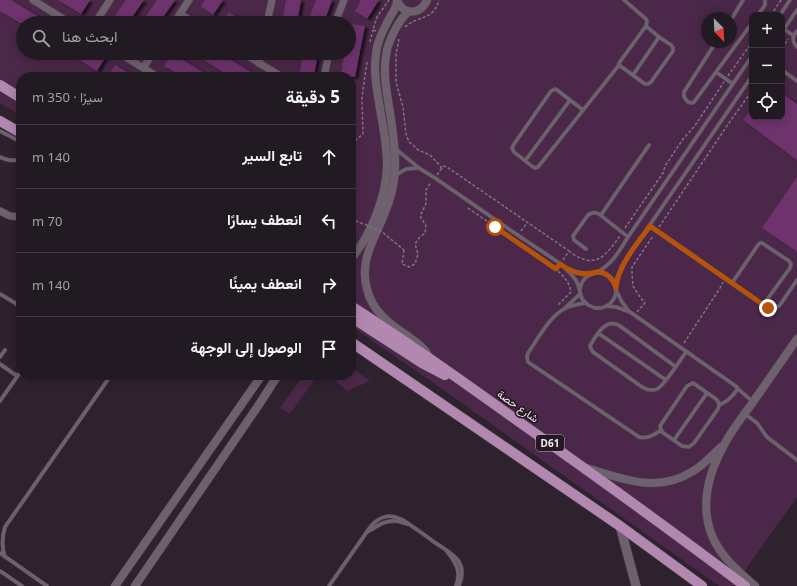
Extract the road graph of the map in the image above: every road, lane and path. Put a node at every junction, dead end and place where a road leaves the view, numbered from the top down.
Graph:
1 (33, 0) edge
2 (110, 0) edge
3 (189, 0) edge
4 (272, 0) edge
5 (344, 0) edge
6 (395, 0) edge
7 (427, 0) edge
8 (439, 0) edge
9 (624, 0) edge
10 (744, 0) edge
11 (765, 0) edge
12 (781, 0) edge
13 (790, 0) edge
14 (797, 10) edge
15 (409, 12) junction
16 (736, 12) edge
17 (760, 12) edge
18 (773, 12) edge
19 (782, 12) edge
20 (180, 14) joint
21 (59, 16) edge
22 (99, 16) edge
23 (183, 16) edge
24 (269, 16) edge
25 (338, 16) edge
26 (646, 26) junction
27 (749, 27) edge
28 (785, 27) edge
29 (405, 28) dead end
30 (373, 30) junction
31 (785, 31) edge
32 (797, 31) edge
33 (382, 33) junction
34 (400, 36) dead end
35 (794, 36) junction
36 (659, 37) junction
37 (370, 45) dead end
38 (749, 46) edge
39 (797, 47) edge
40 (712, 48) edge
41 (130, 60) edge
42 (148, 60) edge
43 (254, 60) edge
44 (260, 60) edge
45 (328, 60) edge
46 (368, 60) dead end
47 (749, 60) edge
48 (259, 63) junction
49 (619, 65) junction
50 (143, 68) junction
51 (150, 72) edge
52 (274, 72) edge
53 (325, 72) edge
54 (716, 72) junction
55 (785, 72) edge
56 (633, 75) junction
57 (726, 79) junction
58 (749, 80) edge
59 (797, 80) edge
60 (733, 84) junction
61 (0, 85) edge
62 (16, 95) edge
63 (749, 95) edge
64 (570, 100) junction
65 (583, 110) junction
66 (0, 121) edge
67 (16, 130) edge
68 (0, 131) edge
69 (16, 139) edge
70 (356, 139) edge
71 (649, 145) dead end
72 (394, 148) junction
73 (1, 157) edge
74 (16, 161) edge
75 (525, 161) junction
76 (0, 163) edge
77 (419, 168) junction
78 (442, 168) junction
79 (394, 176) junction
80 (435, 178) junction
81 (463, 204) dead end
82 (0, 211) edge
83 (601, 216) junction
84 (16, 217) edge
85 (356, 221) edge
86 (650, 226) junction
87 (657, 230) junction
88 (622, 232) junction
89 (628, 237) junction
90 (586, 249) dead end
91 (569, 251) junction
92 (356, 252) edge
93 (560, 264) junction
94 (567, 269) junction
95 (595, 273) junction
96 (721, 276) junction
97 (797, 280) edge
98 (732, 283) junction
99 (616, 289) junction
100 (580, 292) junction
101 (0, 294) edge
102 (15, 303) edge
103 (585, 303) junction
104 (763, 305) junction
105 (606, 306) junction
106 (566, 308) junction
107 (356, 309) edge
108 (560, 311) junction
109 (630, 312) junction
110 (634, 315) junction
111 (356, 320) edge
112 (598, 333) junction
113 (797, 339) edge
114 (356, 345) edge
115 (680, 347) junction
116 (356, 349) edge
117 (5, 350) dead end
118 (365, 351) junction
119 (686, 352) junction
120 (0, 357) edge
121 (429, 358) junction
122 (0, 364) edge
123 (676, 367) junction
124 (16, 375) edge
125 (16, 377) edge
126 (108, 380) edge
127 (259, 380) edge
128 (275, 380) edge
129 (666, 380) junction
130 (465, 383) junction
131 (737, 388) junction
132 (708, 393) junction
133 (0, 401) edge
134 (753, 402) junction
135 (719, 405) junction
136 (745, 414) junction
137 (661, 430) junction
138 (674, 440) junction
139 (725, 443) junction
140 (797, 460) edge
141 (583, 467) junction
142 (620, 526) junction
143 (5, 527) junction
144 (0, 531) edge
145 (446, 549) junction
146 (0, 553) edge
147 (6, 556) junction
148 (0, 570) edge
149 (22, 586) edge
150 (47, 586) edge
151 (115, 586) edge
152 (135, 586) edge
153 (329, 586) edge
154 (456, 586) edge
155 (459, 586) edge
156 (636, 586) edge
157 (702, 586) edge
158 (745, 586) edge
159 (755, 586) edge

1 - 21 street
2 - 22 street
3 - 20 street
4 - 24 street
5 - 25 street
6 - 15 street
6 - 30 path
6 - 33 street
7 - 15 street
8 - 29 path
9 - 26 lane
10 - 16 lane
11 - 17 lane
12 - 18 path
13 - 19 lane
14 - 28 lane
15 - 72 street
20 - 23 street
26 - 36 lane
26 - 49 lane
27 - 54 lane
30 - 33 path
30 - 37 path
31 - 35 lane
32 - 35 lane
33 - 92 street
34 - 78 path
35 - 39 lane
36 - 56 lane
36 - 56 lane
38 - 57 path
40 - 54 lane
41 - 50 street
42 - 50 street
43 - 48 street
44 - 48 street
45 - 53 street
46 - 70 path
47 - 60 lane
48 - 52 street
49 - 56 lane
49 - 65 lane
50 - 51 street
54 - 57 lane
55 - 59 lane
57 - 60 lane
57 - 88 path
58 - 86 lane
60 - 89 lane
61 - 62 main road
63 - 87 path
64 - 65 lane
64 - 75 lane
64 - 75 lane
65 - 75 lane
66 - 67 main road
68 - 69 lane
71 - 83 lane
72 - 77 lane
72 - 79 street
73 - 74 lane
73 - 76 lane
77 - 79 lane
77 - 80 lane
78 - 80 path
78 - 91 path
79 - 121 street
80 - 85 path, bridge
80 - 93 lane
81 - 108 path
82 - 84 street
83 - 88 lane
83 - 90 lane
86 - 87 lane
86 - 99 lane
87 - 96 lane
87 - 110 path
88 - 89 lane
88 - 91 path
89 - 95 lane
91 - 93 path
93 - 94 lane
94 - 95 lane
94 - 100 lane
95 - 99 lane
95 - 100 lane
96 - 98 lane
96 - 115 path
97 - 104 lane
98 - 104 lane
98 - 104 lane
99 - 105 lane
99 - 109 lane
100 - 103 lane
100 - 106 lane
101 - 102 lane
103 - 105 lane
103 - 106 lane
105 - 109 lane
106 - 108 lane
107 - 121 main road, شارع حصة / D61
108 - 137 lane
109 - 110 lane
110 - 115 lane
111 - 130 main road
112 - 123 lane
112 - 129 lane
112 - 129 lane
113 - 134 street
114 - 118 main road, D61
115 - 119 lane
116 - 118 main road
117 - 120 lane
118 - 142 main road, D61
119 - 123 lane
119 - 131 lane
121 - 130 main road, شارع حصة / D61
122 - 124 lane
123 - 129 lane
125 - 133 lane
126 - 143 lane
127 - 151 street
128 - 152 street
130 - 141 main road, شارع حصة / D61
131 - 134 lane
131 - 135 lane
132 - 135 lane
132 - 137 lane
132 - 138 lane
134 - 136 street
135 - 138 lane
136 - 139 street
136 - 140 lane
137 - 138 lane
139 - 141 street
139 - 159 street
141 - 158 main road, شارع حصة / D61
142 - 156 main road
142 - 157 main road, D61
143 - 144 lane
143 - 147 lane
145 - 153 lane
145 - 154 lane
145 - 155 lane
146 - 147 lane
147 - 150 lane
148 - 149 lane

